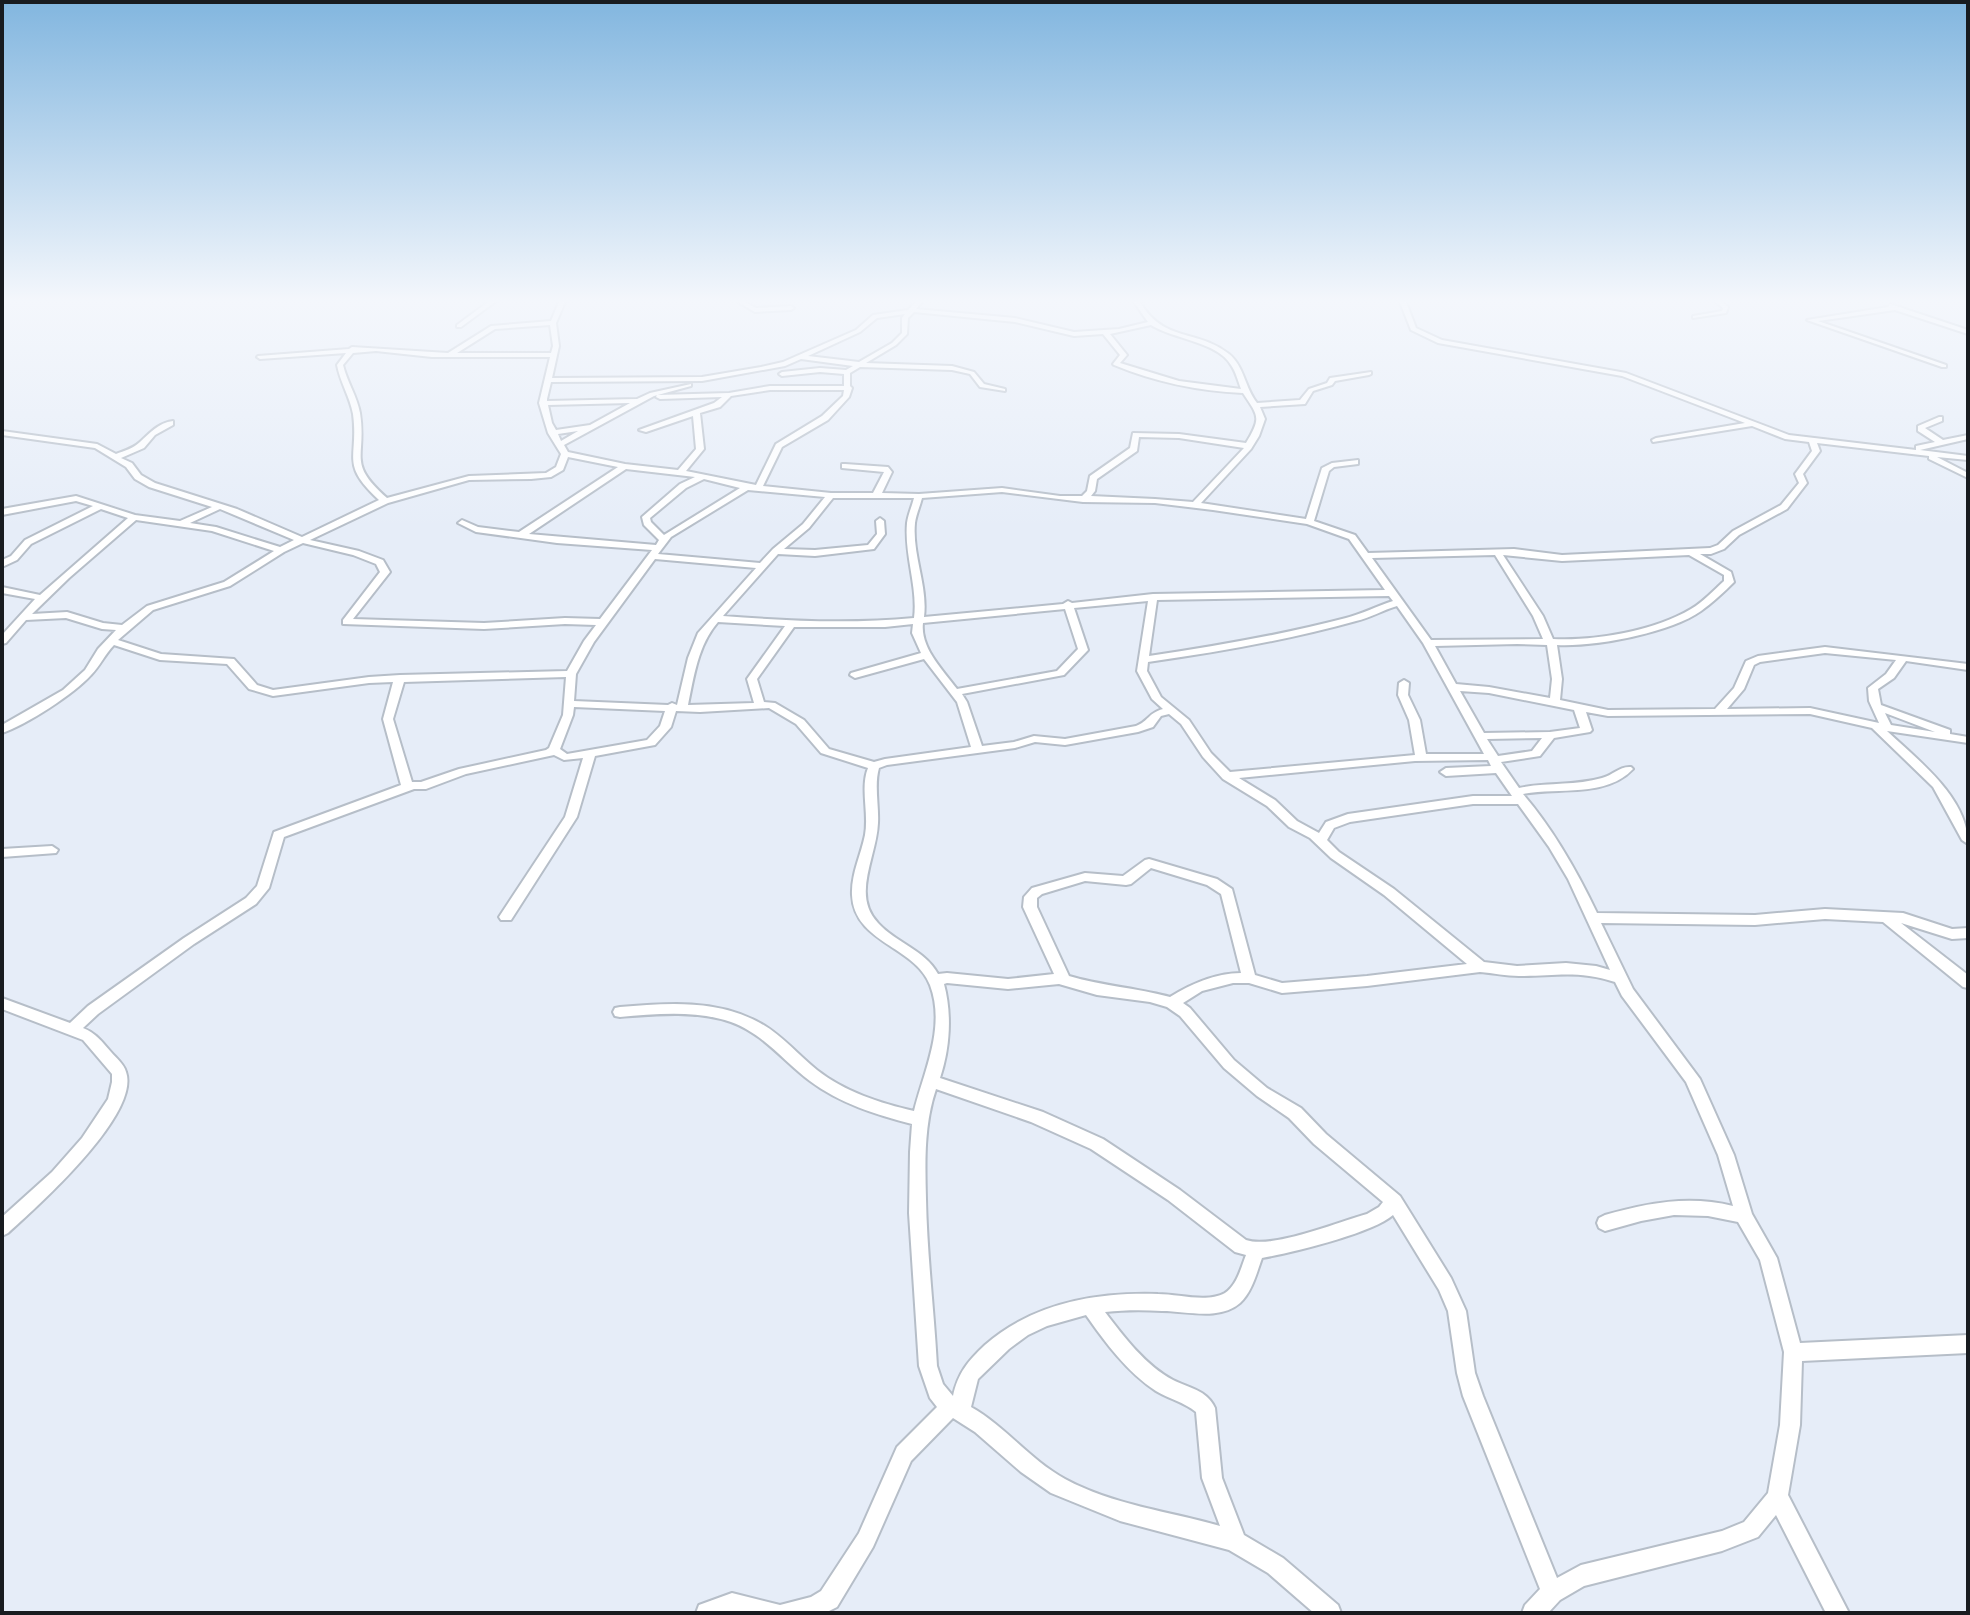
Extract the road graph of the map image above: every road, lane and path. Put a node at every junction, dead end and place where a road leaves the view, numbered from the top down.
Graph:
1 (346, 377) edge
2 (712, 377) edge
3 (779, 377) edge
4 (848, 377) edge
5 (975, 377) edge
6 (1156, 377) edge
7 (1241, 377) edge
8 (1342, 377) edge
9 (1637, 377) edge
10 (702, 379) junction
11 (547, 380) joint
12 (770, 388) junction
13 (849, 388) junction
14 (1003, 390) dead end
15 (1245, 391) junction
16 (729, 395) junction
17 (643, 399) junction
18 (543, 403) junction
19 (1256, 405) junction
20 (696, 411) junction
21 (1939, 419) dead end
22 (170, 423) dead end
23 (1751, 424) junction
24 (593, 427) junction
25 (643, 430) dead end
26 (2, 433) edge
27 (552, 433) junction
28 (1968, 437) edge
29 (1656, 440) dead end
30 (1812, 440) junction
31 (1942, 443) junction
32 (1248, 446) junction
33 (1920, 450) junction
34 (562, 455) junction
35 (115, 457) junction
36 (1967, 458) edge
37 (1355, 462) dead end
38 (625, 466) junction
39 (845, 466) dead end
40 (681, 471) junction
41 (704, 476) junction
42 (1968, 476) edge
43 (752, 488) junction
44 (877, 494) junction
45 (831, 495) junction
46 (919, 496) junction
47 (1083, 500) junction
48 (385, 501) junction
49 (1195, 505) junction
50 (101, 506) junction
51 (218, 507) junction
52 (2, 512) edge
53 (134, 517) junction
54 (880, 521) dead end
55 (1309, 522) junction
56 (183, 523) junction
57 (462, 523) dead end
58 (521, 535) junction
59 (301, 540) junction
60 (657, 548) junction
61 (281, 550) junction
62 (776, 551) junction
63 (1497, 552) junction
64 (1693, 554) junction
65 (1364, 556) junction
66 (2, 564) edge
67 (762, 566) junction
68 (2, 590) edge
69 (1153, 597) junction
70 (42, 598) junction
71 (1396, 598) junction
72 (1068, 604) junction
73 (22, 617) junction
74 (718, 619) junction
75 (916, 621) junction
76 (603, 622) junction
77 (792, 623) junction
78 (124, 628) junction
79 (2, 641) edge
80 (112, 641) junction
81 (1551, 642) junction
82 (1428, 643) junction
83 (927, 655) junction
84 (1903, 658) junction
85 (1143, 660) junction
86 (1968, 667) edge
87 (571, 674) junction
88 (855, 675) dead end
89 (400, 678) junction
90 (1404, 683) dead end
91 (1452, 687) junction
92 (957, 692) junction
93 (1554, 702) junction
94 (570, 704) junction
95 (760, 705) junction
96 (677, 707) junction
97 (1878, 707) junction
98 (1579, 708) junction
99 (1168, 711) junction
100 (1718, 712) junction
101 (1872, 723) junction
102 (1887, 728) junction
103 (2, 730) edge
104 (1550, 735) junction
105 (1481, 736) junction
106 (1965, 740) edge
107 (977, 749) junction
108 (554, 750) junction
109 (590, 755) junction
110 (1422, 758) junction
111 (1495, 762) junction
112 (875, 766) junction
113 (1627, 769) dead end
114 (1446, 772) dead end
115 (1227, 776) junction
116 (411, 786) junction
117 (1519, 796) junction
118 (1968, 840) edge
119 (1320, 841) junction
120 (52, 850) dead end
121 (2, 853) edge
122 (506, 917) dead end
123 (1591, 918) junction
124 (1888, 919) junction
125 (1968, 933) edge
126 (1480, 967) junction
127 (1062, 978) junction
128 (1249, 978) junction
129 (1619, 978) junction
130 (934, 980) junction
131 (1968, 983) edge
132 (2, 1003) edge
133 (1172, 1003) junction
134 (620, 1012) dead end
135 (73, 1029) junction
136 (931, 1081) junction
137 (920, 1119) junction
138 (1394, 1201) junction
139 (1744, 1216) junction
140 (1605, 1223) dead end
141 (2, 1228) edge
142 (1256, 1251) junction
143 (1090, 1306) junction
144 (1968, 1344) edge
145 (1793, 1352) junction
146 (955, 1410) junction
147 (1777, 1496) junction
148 (1237, 1543) junction
149 (1552, 1592) junction
150 (707, 1613) edge
151 (772, 1613) edge
152 (787, 1613) edge
153 (1330, 1613) edge
154 (1533, 1613) edge
155 (1838, 1613) edge

1 - 48 street
2 - 10 street
3 - 12 street
4 - 13 street
5 - 14 street
6 - 15 street
7 - 15 street
8 - 19 street
9 - 23 street
10 - 11 street
10 - 17 street
11 - 18 street
12 - 13 street
12 - 16 street
13 - 43 street
15 - 19 street
16 - 17 street
16 - 20 street
17 - 18 street
17 - 24 street
18 - 27 street
19 - 32 street
20 - 25 street
20 - 40 street
21 - 31 street
22 - 35 street
23 - 29 street
23 - 30 street
24 - 27 street
24 - 34 street
26 - 35 street
27 - 34 street
28 - 31 street
30 - 33 street
30 - 64 street
31 - 33 street
32 - 47 street
32 - 49 street
33 - 36 street
33 - 42 street
34 - 38 street
34 - 48 street
35 - 51 street
37 - 55 street
38 - 40 street
38 - 58 street
39 - 44 street
40 - 41 street
41 - 43 street
41 - 60 street
43 - 45 street
43 - 60 street
44 - 45 street
44 - 46 street
45 - 62 street
46 - 47 street
46 - 75 street
47 - 49 street
48 - 59 street
49 - 55 street
50 - 52 street
50 - 53 street
50 - 66 street
51 - 56 street
51 - 59 street
53 - 56 street
53 - 70 street
54 - 62 street
55 - 65 street
56 - 61 street
57 - 58 street
58 - 60 street
59 - 61 street
59 - 76 street
60 - 67 street
60 - 76 street
61 - 78 street
62 - 67 street
63 - 64 street
63 - 65 street
63 - 81 street
64 - 81 street
65 - 71 street
67 - 74 street
68 - 70 street
69 - 71 street
69 - 72 street
69 - 85 street
70 - 73 street
71 - 82 street
71 - 85 street
72 - 75 street
72 - 92 street
73 - 78 street
73 - 79 street
74 - 77 street
74 - 96 street
75 - 77 street
75 - 83 street
76 - 87 street
77 - 95 street
78 - 80 street
80 - 89 street
80 - 103 street
81 - 82 street
81 - 93 street
82 - 91 street
83 - 88 street
83 - 92 street
84 - 86 street
84 - 97 street
84 - 100 street
85 - 99 street
87 - 89 street
87 - 94 street
89 - 116 street
90 - 110 street
91 - 93 street
91 - 105 street
92 - 107 street
93 - 98 street
94 - 96 street
94 - 108 street
95 - 96 street
95 - 112 street
96 - 109 street
97 - 102 street
97 - 106 street
98 - 100 street
98 - 104 street
99 - 107 street
99 - 115 street
100 - 101 street
101 - 102 street
101 - 118 street
102 - 106 street
104 - 105 street
104 - 111 street
105 - 111 street
107 - 112 street
108 - 109 street
108 - 116 street
109 - 122 street
110 - 111 street
110 - 115 street
111 - 114 street
111 - 117 street
112 - 130 street
113 - 117 street
115 - 119 street
116 - 135 street
117 - 119 street
117 - 123 street
119 - 126 street
120 - 121 street
123 - 124 street
123 - 129 street
124 - 125 street
124 - 131 street
126 - 128 street
126 - 129 street
127 - 128 street
127 - 130 street
127 - 133 street
128 - 133 street
129 - 139 street
130 - 136 street
132 - 135 street
133 - 138 street
134 - 137 street
135 - 141 street
136 - 137 street
136 - 142 street
137 - 146 street
138 - 142 street
138 - 149 street
139 - 140 street
139 - 145 street
142 - 143 street
143 - 146 street
143 - 148 street
144 - 145 street
145 - 147 street
146 - 148 street
146 - 152 street
147 - 149 street
147 - 155 street
148 - 153 street
149 - 154 street
150 - 151 street

